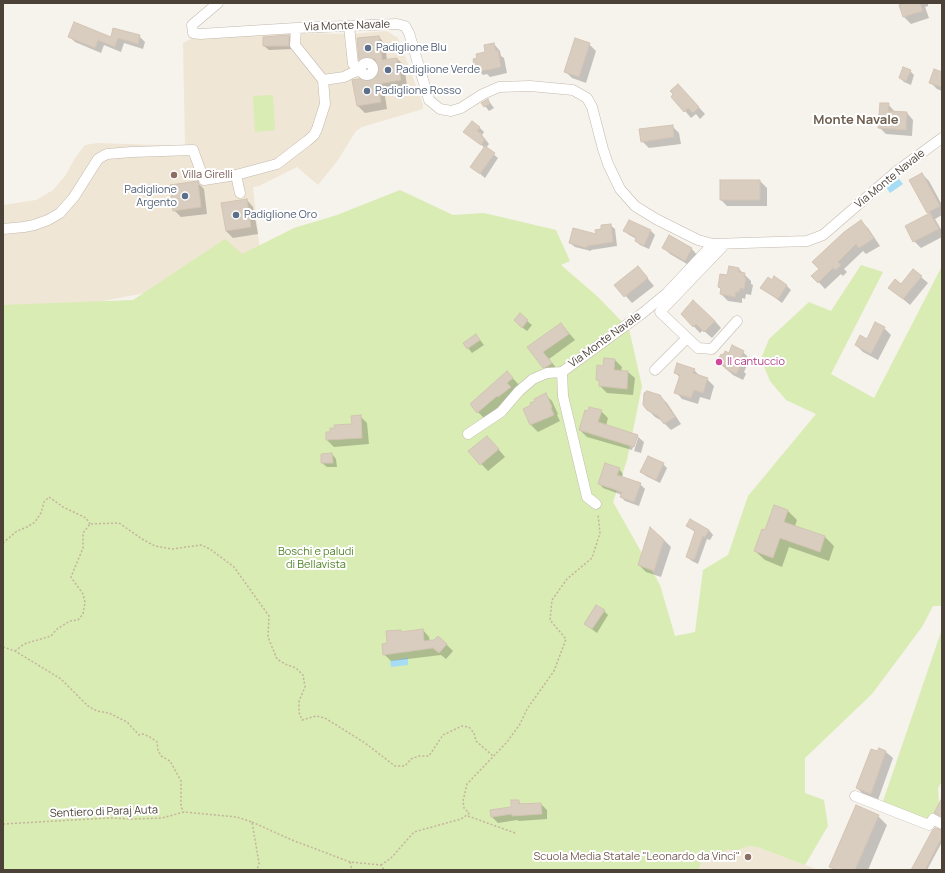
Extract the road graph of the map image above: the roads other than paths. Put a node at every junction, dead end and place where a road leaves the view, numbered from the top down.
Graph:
1 (218, 3) edge
2 (350, 26) junction
3 (296, 28) junction
4 (323, 80) junction
5 (942, 138) edge
6 (236, 175) junction
7 (240, 193) dead end
8 (3, 228) edge
9 (713, 244) junction
10 (725, 244) junction
11 (737, 321) dead end
12 (687, 338) junction
13 (656, 370) dead end
14 (562, 372) junction
15 (468, 434) dead end
16 (596, 504) road end
17 (855, 796) dead end
18 (942, 824) edge

1 - 3 street, Via Monte Navale
2 - 3 street, Via Monte Navale
2 - 4 street
2 - 9 street, Via Monte Navale
3 - 4 street
4 - 6 street
5 - 10 street, Via Monte Navale
6 - 7 street
6 - 8 street
9 - 10 street, Via Monte Navale
9 - 14 street, Via Monte Navale
10 - 12 street
11 - 12 street
12 - 13 street
14 - 15 street, Via Monte Navale
14 - 16 street
17 - 18 street

